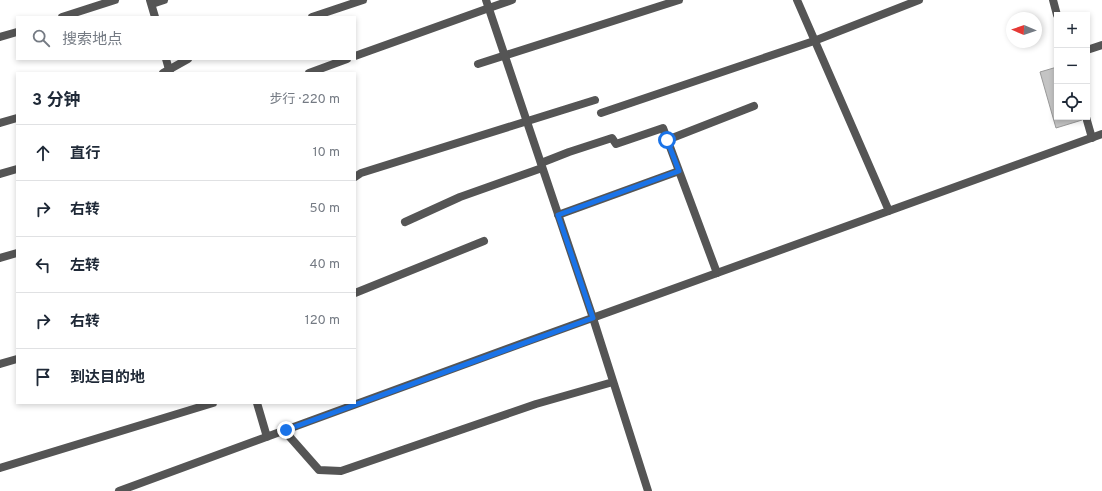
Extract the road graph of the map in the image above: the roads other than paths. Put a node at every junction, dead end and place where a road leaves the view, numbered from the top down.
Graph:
1 (115, 0) edge
2 (164, 0) edge
3 (364, 0) edge
4 (512, 0) edge
5 (679, 0) edge
6 (796, 0) edge
7 (919, 0) edge
8 (1053, 0) edge
9 (151, 2) edge
10 (487, 4) edge
11 (1056, 12) edge
12 (65, 16) edge
13 (155, 16) edge
14 (315, 16) edge
15 (16, 32) edge
16 (0, 37) edge
17 (814, 41) junction
18 (1102, 45) edge
19 (1090, 49) edge
20 (505, 55) junction
21 (356, 56) edge
22 (166, 60) edge
23 (186, 60) edge
24 (344, 60) edge
25 (478, 64) dead end
26 (167, 72) edge
27 (312, 72) edge
28 (595, 100) dead end
29 (754, 106) dead end
30 (601, 113) dead end
31 (16, 118) edge
32 (1087, 120) edge
33 (527, 122) junction
34 (0, 123) edge
35 (1102, 134) edge
36 (1092, 138) junction
37 (667, 140) junction
38 (542, 166) junction
39 (16, 169) edge
40 (679, 171) junction
41 (0, 174) edge
42 (356, 176) edge
43 (889, 211) junction
44 (558, 215) junction
45 (405, 222) dead end
46 (484, 242) dead end
47 (16, 253) edge
48 (0, 258) edge
49 (717, 273) junction
50 (356, 293) edge
51 (593, 318) junction
52 (16, 359) edge
53 (0, 364) edge
54 (613, 382) junction
55 (210, 404) edge
56 (258, 404) edge
57 (286, 430) junction
58 (266, 437) junction
59 (0, 468) edge
60 (119, 491) edge
61 (648, 491) edge

1 - 12 street
2 - 9 street
3 - 14 street
4 - 10 street
5 - 20 street
6 - 17 street
7 - 17 street
8 - 11 street
9 - 13 street
10 - 20 street
10 - 21 street
15 - 16 street
17 - 30 street
17 - 43 street
18 - 19 street
20 - 25 street
20 - 33 street
22 - 26 street
23 - 26 street
24 - 27 street
28 - 33 street
29 - 37 street
31 - 34 street
32 - 36 street
33 - 38 street
33 - 42 street
35 - 36 street
36 - 43 street
37 - 38 street
37 - 40 street
38 - 44 street
38 - 45 street
39 - 41 street
40 - 44 street
40 - 49 street
43 - 49 street
44 - 51 street
46 - 50 street
47 - 48 street
49 - 51 street
51 - 54 street
51 - 57 street
52 - 53 street
54 - 57 street
54 - 61 street
55 - 59 street
56 - 58 street
57 - 58 street
58 - 60 street

